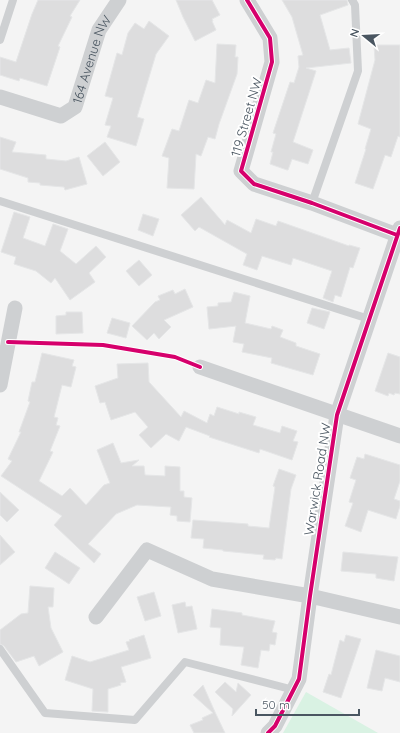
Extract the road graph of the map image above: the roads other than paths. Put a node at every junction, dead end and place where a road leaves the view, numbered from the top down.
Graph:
1 (13, 0) edge
2 (118, 0) edge
3 (247, 0) edge
4 (352, 0) edge
5 (0, 40) edge
6 (0, 98) edge
7 (0, 201) edge
8 (312, 203) junction
9 (399, 231) edge
10 (15, 308) dead end
11 (368, 319) junction
12 (200, 367) dead end
13 (0, 385) edge
14 (337, 415) junction
15 (400, 436) edge
16 (310, 596) junction
17 (96, 617) dead end
18 (400, 617) edge
19 (0, 649) edge
20 (294, 690) junction
21 (268, 733) edge

1 - 5 lane
2 - 6 street, 164 Avenue NW
3 - 8 street, 119 Street NW
4 - 8 lane
7 - 11 lane
8 - 9 street, 119 Street NW
9 - 11 street, Warwick Road NW
10 - 13 street
11 - 14 street, Warwick Road NW
12 - 14 street, Warwick Road NW
14 - 15 street, Warwick Road NW
14 - 16 street, Warwick Road NW
16 - 17 street
16 - 18 street
16 - 20 street, Warwick Road NW
19 - 20 lane
20 - 21 street, Warwick Road NW

